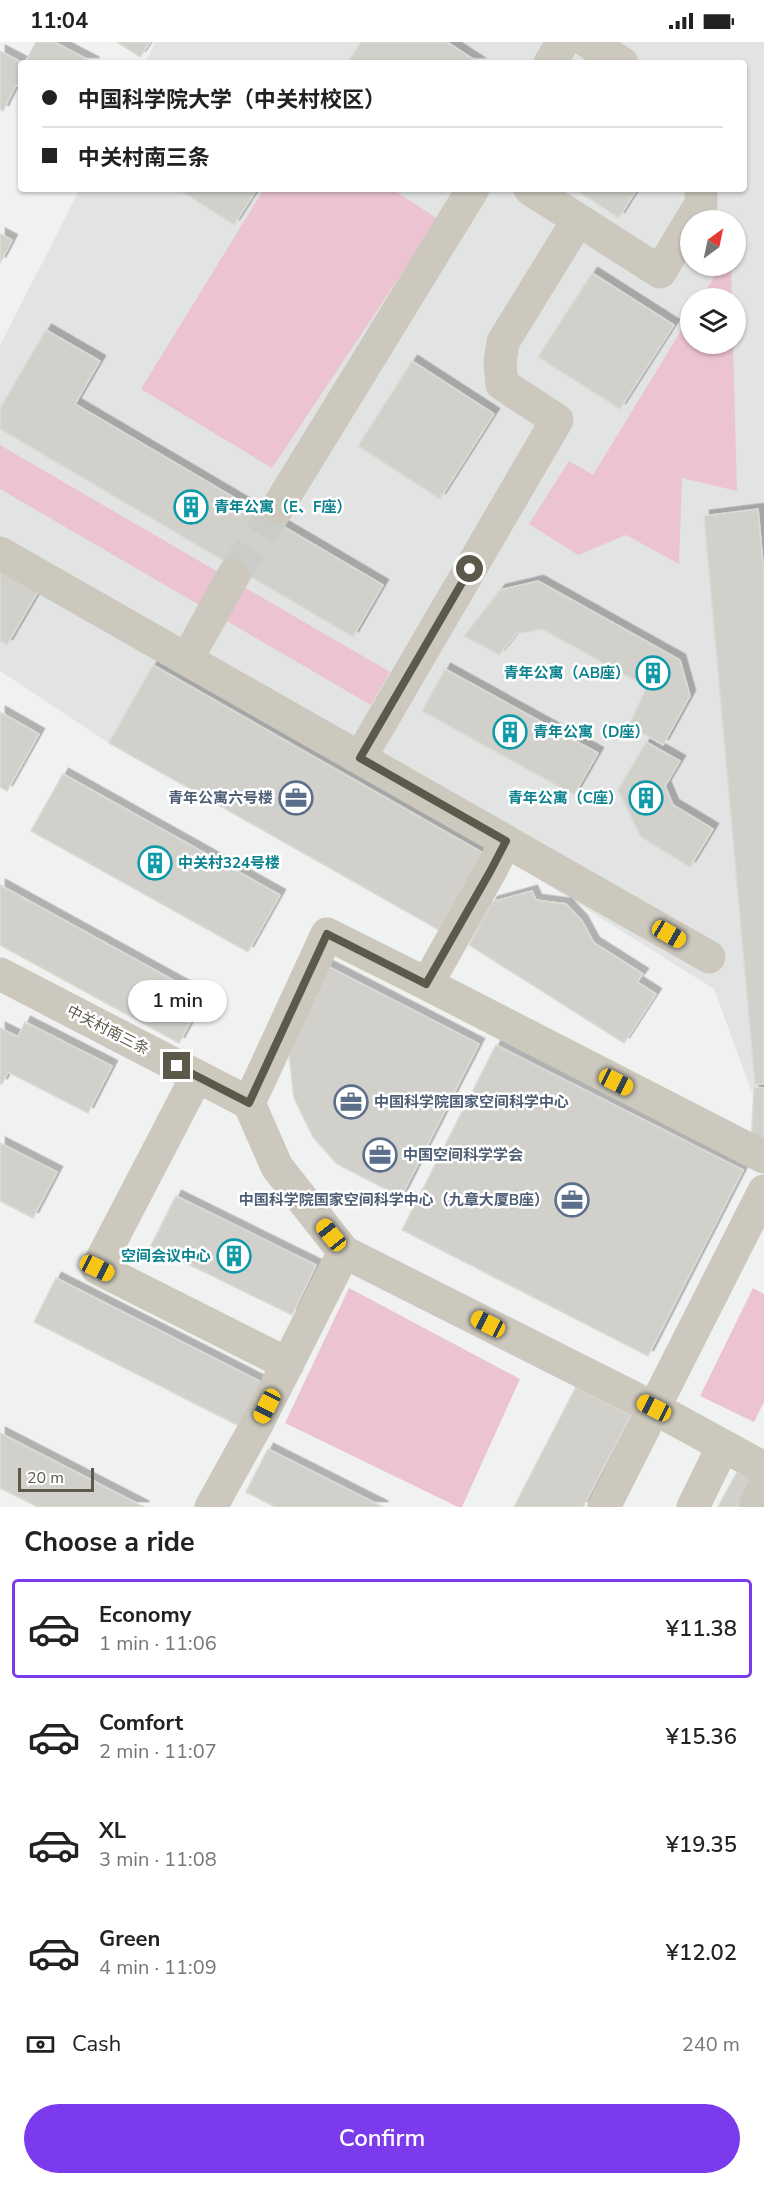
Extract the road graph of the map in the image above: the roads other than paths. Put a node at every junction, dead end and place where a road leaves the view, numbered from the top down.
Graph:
1 (563, 42) edge
2 (588, 42) edge
3 (552, 60) edge
4 (617, 60) edge
5 (471, 192) edge
6 (535, 192) edge
7 (701, 192) edge
8 (697, 210) edge
9 (578, 220) junction
10 (680, 238) edge
11 (278, 507) tunnel mouth
12 (0, 553) edge
13 (233, 576) tunnel mouth
14 (186, 659) junction
15 (360, 758) junction
16 (506, 841) junction
17 (709, 957) dead end
18 (0, 974) edge
19 (426, 984) junction
20 (197, 1076) junction
21 (249, 1103) junction
22 (764, 1157) edge
23 (764, 1191) edge
24 (344, 1252) junction
25 (288, 1364) junction
26 (654, 1408) junction
27 (723, 1446) junction
28 (764, 1468) edge
29 (764, 1487) edge
30 (211, 1507) edge
31 (604, 1507) edge
32 (693, 1507) edge
33 (755, 1507) edge

1 - 3 street
2 - 4 street
5 - 11 street
6 - 9 street
7 - 8 street
9 - 10 street
9 - 15 street
12 - 14 street
13 - 14 street
14 - 15 street
15 - 16 street
16 - 17 street
16 - 19 street
18 - 20 street, 中关村南三条
19 - 21 street
19 - 22 street
20 - 21 street, 中关村南三条
20 - 25 street
21 - 24 street
23 - 26 street
24 - 25 street
24 - 26 street
25 - 30 street
26 - 27 street
26 - 31 street
27 - 28 street
27 - 32 street
29 - 33 street

